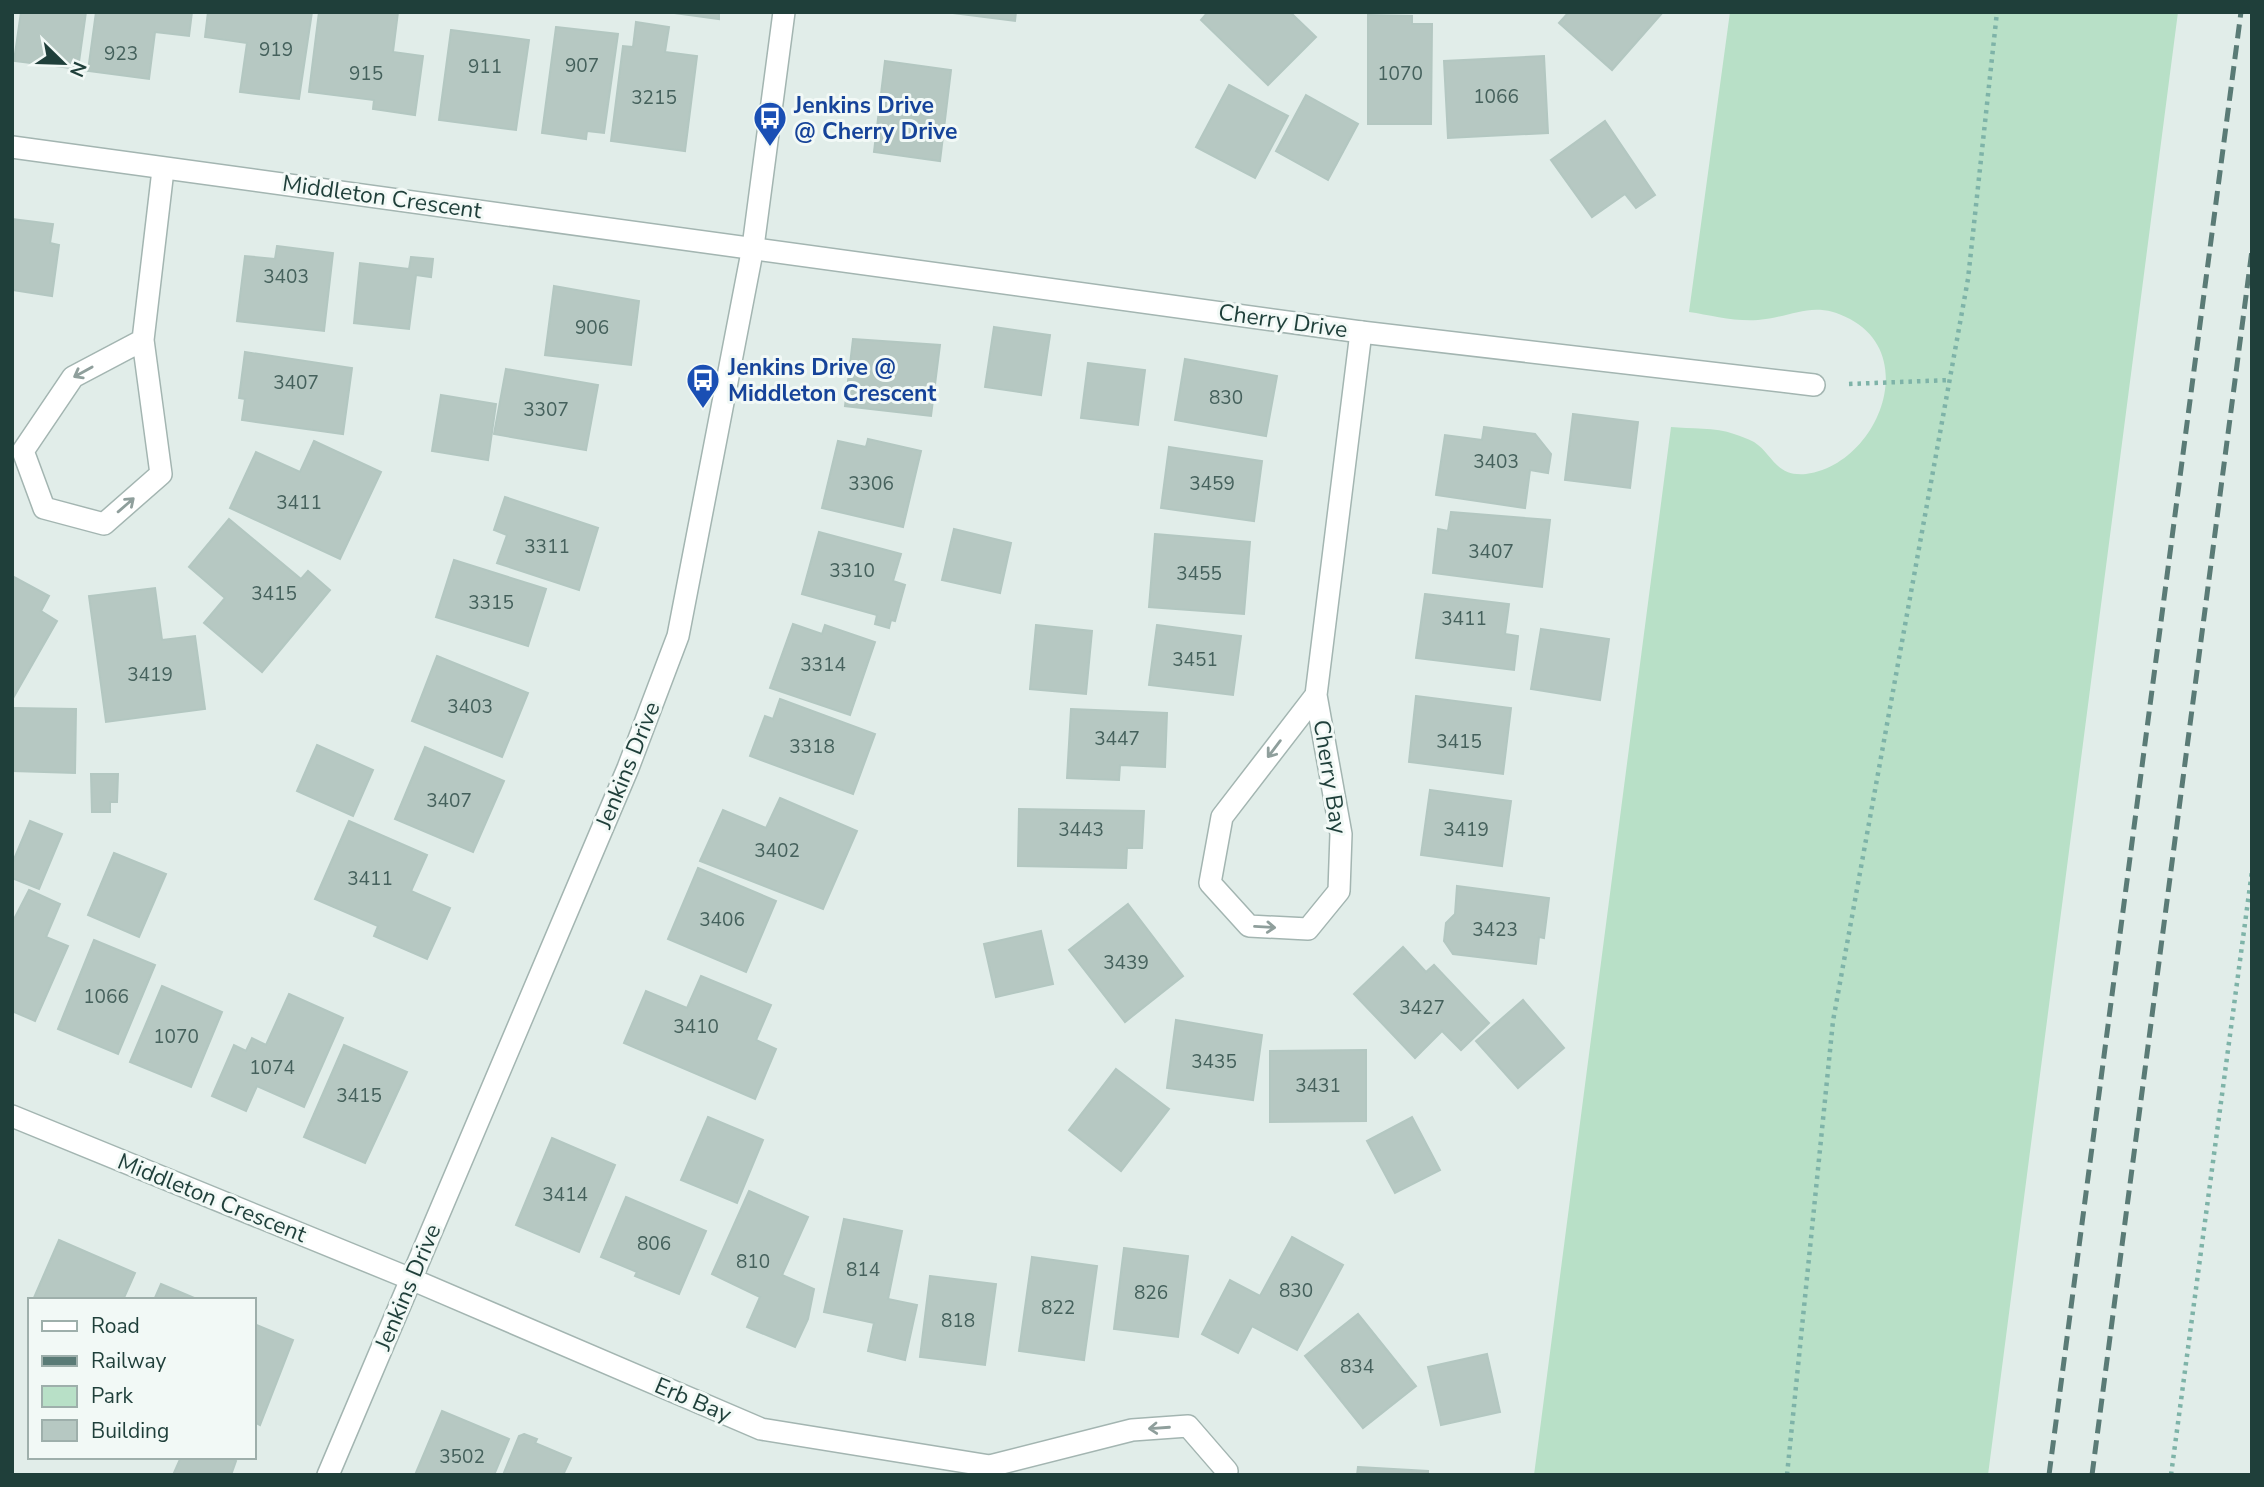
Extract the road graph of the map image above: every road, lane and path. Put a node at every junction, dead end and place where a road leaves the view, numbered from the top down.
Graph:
1 (784, 12) edge
2 (1997, 12) edge
3 (12, 148) edge
4 (163, 170) junction
5 (753, 247) junction
6 (1362, 332) junction
7 (143, 340) junction
8 (1950, 380) junction
9 (1814, 385) joint
10 (1316, 695) junction
11 (2252, 872) edge
12 (12, 1116) edge
13 (411, 1279) junction
14 (996, 1470) edge
15 (328, 1475) edge
16 (1226, 1475) edge
17 (1787, 1475) edge
18 (2171, 1475) edge

1 - 5 street, Jenkins Drive
2 - 8 path
3 - 4 street, Middleton Crescent
4 - 5 street, Middleton Crescent
4 - 7 street
5 - 6 street, Cherry Drive
5 - 13 street, Jenkins Drive
6 - 9 street, Cherry Drive
6 - 10 street, Cherry Bay
7 -> 7 street
8 - 9 path
8 - 17 path
10 -> 10 street, Cherry Bay
11 - 18 path
12 - 13 street, Middleton Crescent
13 - 14 street, Erb Bay
13 - 15 street, Jenkins Drive
16 -> 14 street, Erb Bay

